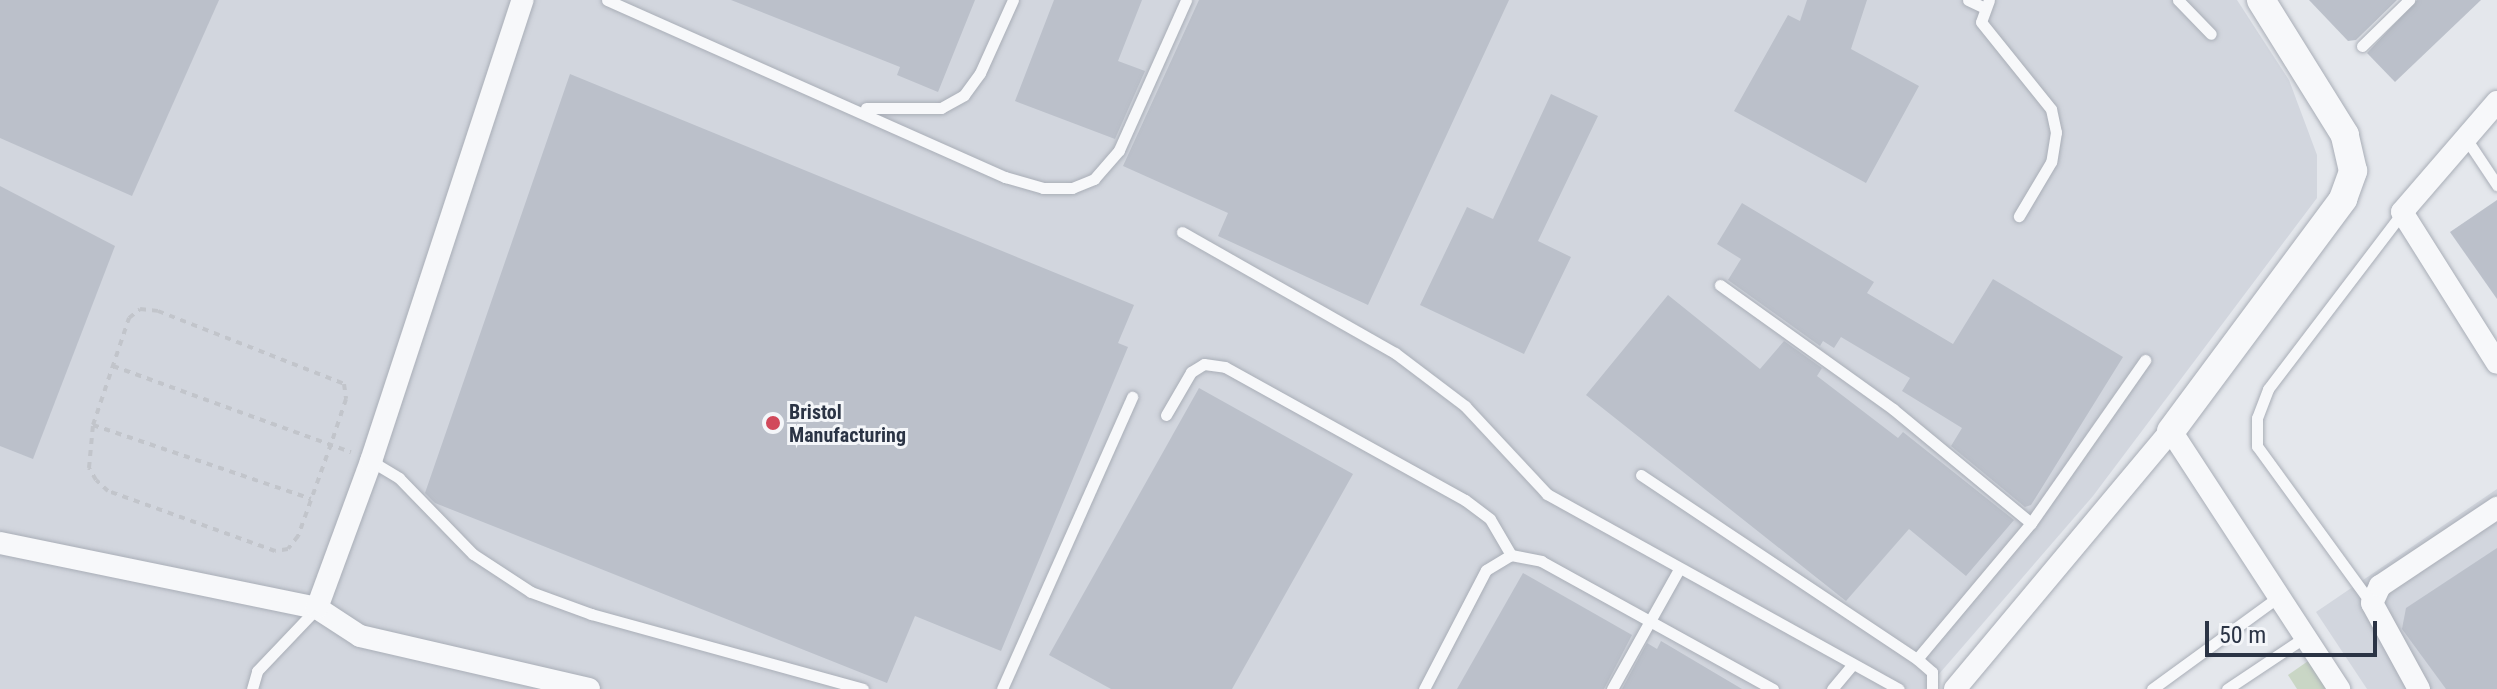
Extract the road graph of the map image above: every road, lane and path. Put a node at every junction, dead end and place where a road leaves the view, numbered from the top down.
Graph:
1 (523, 0) edge
2 (607, 0) edge
3 (1013, 0) edge
4 (1186, 0) edge
5 (1968, 0) edge
6 (2178, 0) edge
7 (2261, 0) edge
8 (2409, 0) edge
9 (1986, 4) edge
10 (2211, 34) dead end
11 (2362, 46) dead end
12 (2497, 102) edge
13 (858, 107) junction
14 (2465, 136) junction
15 (2497, 185) edge
16 (2402, 212) junction
17 (2019, 216) dead end
18 (1182, 232) dead end
19 (1720, 285) dead end
20 (2145, 360) dead end
21 (2497, 363) edge
22 (113, 366) junction
23 (1132, 397) dead end
24 (1166, 415) dead end
25 (93, 425) junction
26 (2171, 431) junction
27 (331, 444) junction
28 (371, 461) junction
29 (1641, 475) dead end
30 (311, 499) junction
31 (2497, 508) edge
32 (2031, 523) junction
33 (0, 543) edge
34 (1511, 555) junction
35 (1679, 569) junction
36 (2278, 597) junction
37 (2372, 603) junction
38 (317, 608) junction
39 (1649, 622) junction
40 (2305, 637) junction
41 (1917, 659) junction
42 (1851, 666) junction
43 (252, 689) edge
44 (589, 689) edge
45 (863, 689) edge
46 (1002, 689) edge
47 (1424, 689) edge
48 (1612, 689) edge
49 (1773, 689) edge
50 (1832, 689) edge
51 (1899, 689) edge
52 (1932, 689) edge
53 (1955, 689) edge
54 (2152, 689) edge
55 (2227, 689) edge
56 (2339, 689) edge
57 (2419, 689) edge

1 - 28 street
2 - 13 lane
3 - 13 lane
4 - 13 lane
5 - 9 lane
6 - 10 lane
7 - 26 street
8 - 11 lane
9 - 17 lane
12 - 14 street
14 - 15 lane
14 - 16 street
16 - 21 street
16 - 37 lane
18 - 35 lane
19 - 32 lane
20 - 32 lane
22 - 25 path
22 - 27 path
22 - 27 path
23 - 46 lane
24 - 34 lane
25 - 30 path
25 - 30 path
26 - 36 street
26 - 53 street
27 - 30 path
28 - 38 street
28 - 45 lane
29 - 41 lane
31 - 37 street
32 - 41 lane
33 - 38 street
34 - 39 lane
34 - 47 lane
35 - 39 lane
35 - 42 lane
36 - 40 street
36 - 54 lane
37 - 57 street
38 - 43 lane
38 - 44 street
39 - 48 lane
39 - 49 lane
40 - 55 lane
40 - 56 street
41 - 52 lane
42 - 50 lane
42 - 51 lane

